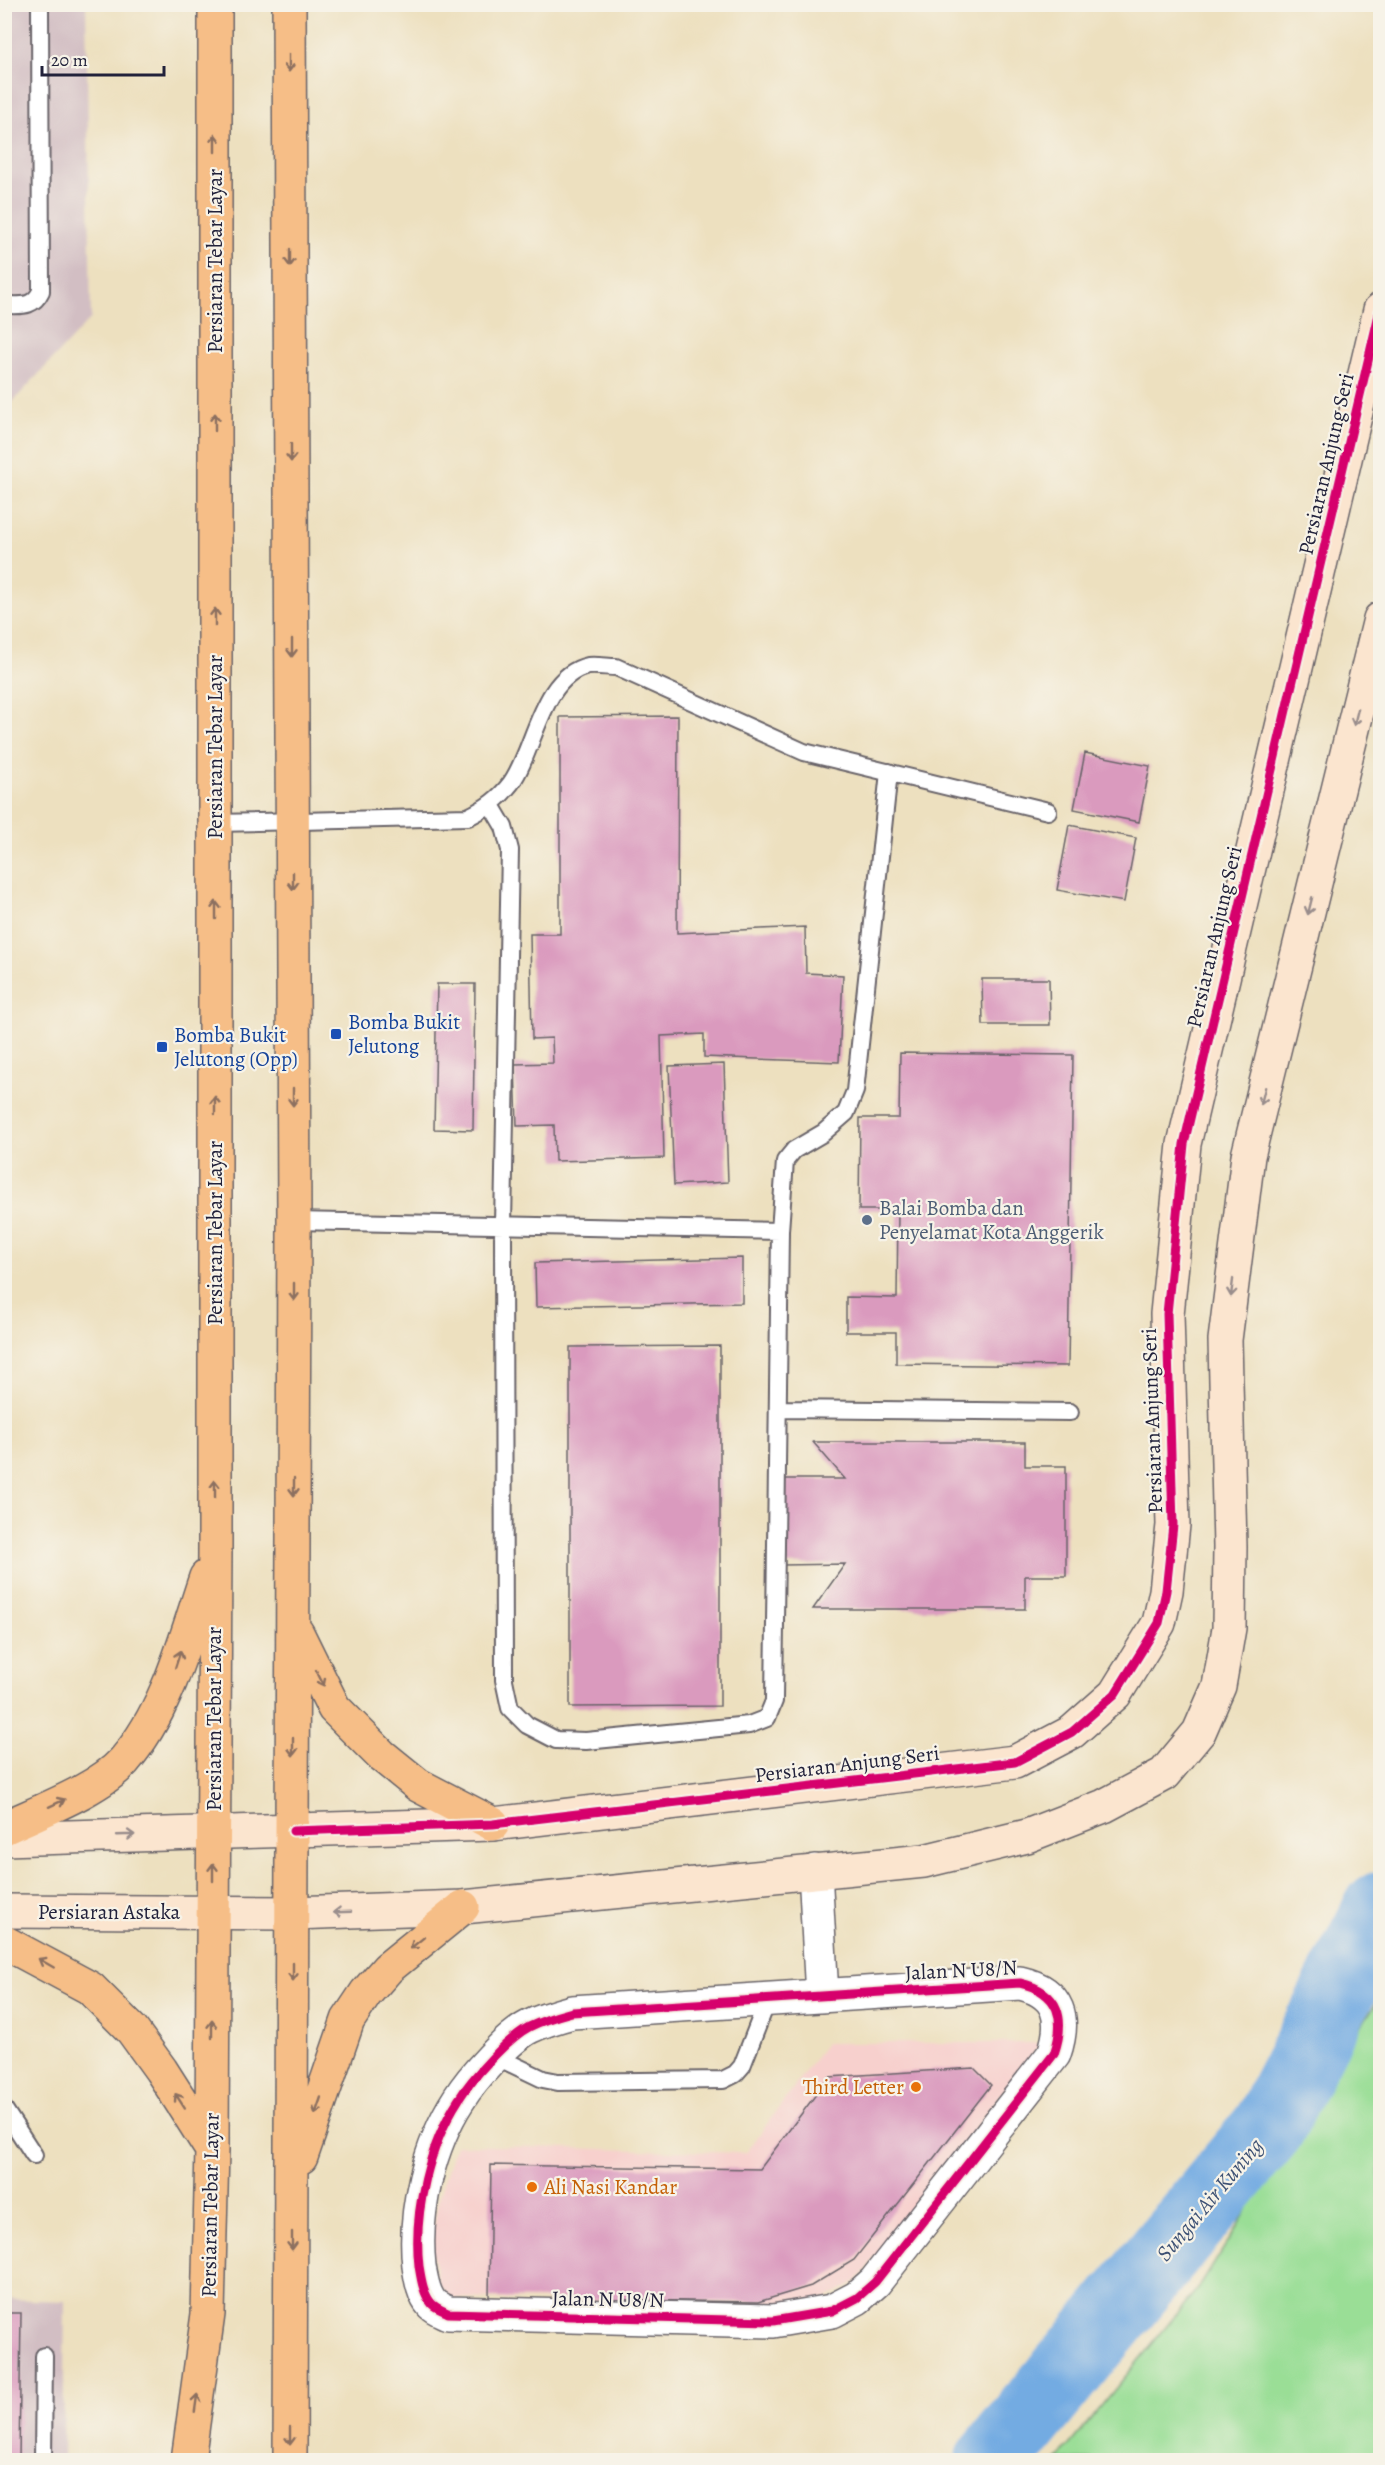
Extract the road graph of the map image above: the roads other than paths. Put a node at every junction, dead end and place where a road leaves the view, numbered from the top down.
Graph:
1 (40, 4) edge
2 (215, 4) edge
3 (289, 4) edge
4 (4, 305) edge
5 (1380, 310) edge
6 (1380, 620) edge
7 (889, 772) junction
8 (490, 805) junction
9 (1048, 811) dead end
10 (216, 823) junction
11 (292, 823) junction
12 (294, 1221) junction
13 (503, 1225) junction
14 (780, 1231) junction
15 (778, 1409) junction
16 (1070, 1412) dead end
17 (215, 1547) junction
18 (294, 1626) junction
19 (493, 1824) junction
20 (4, 1828) edge
21 (292, 1831) junction
22 (213, 1832) junction
23 (4, 1839) edge
24 (815, 1871) junction
25 (463, 1907) junction
26 (4, 1911) edge
27 (213, 1912) junction
28 (293, 1914) junction
29 (4, 1942) edge
30 (822, 1996) junction
31 (768, 1999) junction
32 (495, 2056) junction
33 (4, 2109) edge
34 (212, 2150) junction
35 (34, 2155) dead end
36 (292, 2182) junction
37 (44, 2356) dead end
38 (43, 2460) edge
39 (188, 2460) edge
40 (290, 2460) edge

1 - 4 lane
10 -> 2 main road, Persiaran Tebar Layar
3 -> 11 main road
5 - 19 street, Persiaran Anjung Seri
6 -> 24 street
7 - 8 lane
7 - 9 lane
7 - 14 lane
8 - 11 lane
8 - 13 lane
10 - 11 lane
17 -> 10 main road, Persiaran Tebar Layar
11 -> 12 main road
12 - 13 lane
12 -> 18 main road
13 - 14 lane
13 - 15 lane
14 - 15 lane
15 - 16 lane
20 -> 17 main road
17 - 22 main road, Persiaran Tebar Layar
18 -> 19 main road
18 -> 21 main road
19 - 21 street, Persiaran Anjung Seri
21 - 22 street, Persiaran Anjung Seri
21 - 28 main road
23 -> 22 street
27 -> 22 main road, Persiaran Tebar Layar
24 - 25 street
24 - 30 street
25 -> 28 street
25 -> 36 main road
26 - 27 street, Persiaran Astaka
27 - 28 street, Persiaran Astaka
34 -> 27 main road, Persiaran Tebar Layar
28 -> 36 main road
34 -> 29 main road
30 - 31 street, Jalan N U8/N
30 - 32 street, Jalan N U8/N
31 - 32 street, Jalan N U8/N
31 - 32 lane
33 - 35 lane
39 -> 34 main road, Persiaran Tebar Layar
36 -> 40 main road
37 - 38 lane

